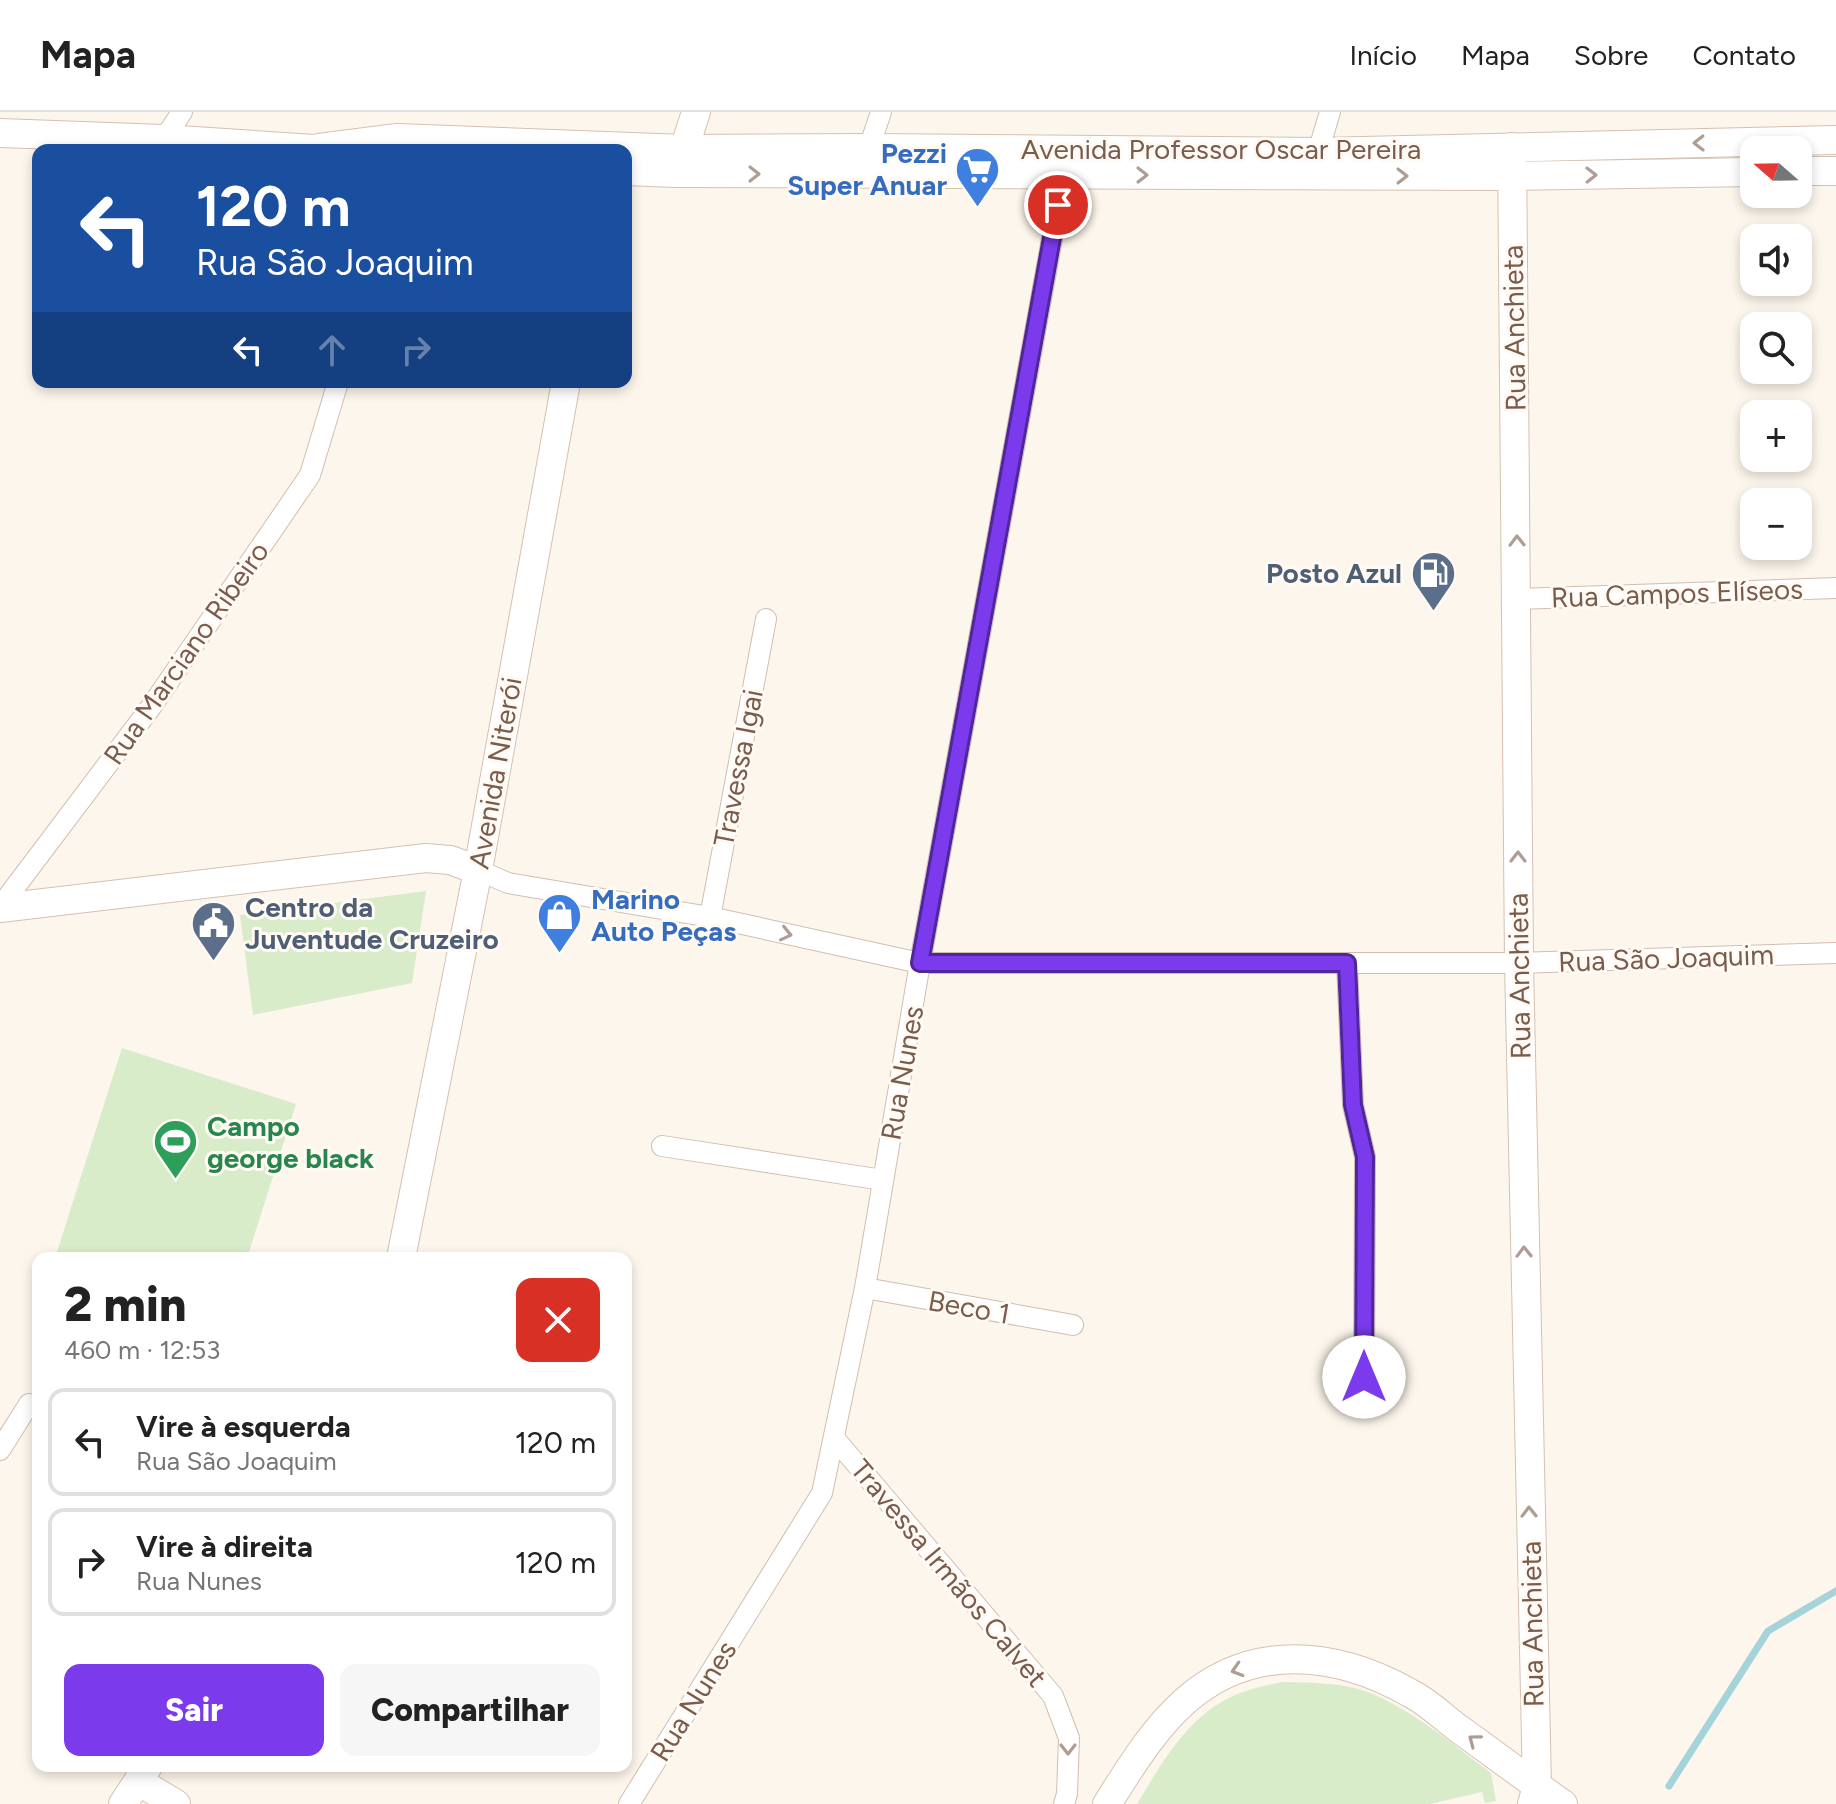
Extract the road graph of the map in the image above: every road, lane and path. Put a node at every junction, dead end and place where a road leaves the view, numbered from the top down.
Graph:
1 (182, 112) edge
2 (696, 112) edge
3 (881, 112) edge
4 (1330, 112) edge
5 (0, 133) edge
6 (1835, 137) edge
7 (164, 139) junction
8 (244, 144) edge
9 (357, 144) edge
10 (523, 144) edge
11 (1512, 147) junction
12 (869, 148) junction
13 (632, 152) edge
14 (1318, 152) junction
15 (680, 161) junction
16 (1066, 162) junction
17 (632, 170) edge
18 (1812, 171) edge
19 (1836, 171) edge
20 (1740, 172) edge
21 (1513, 176) junction
22 (336, 388) edge
23 (565, 388) edge
24 (1836, 588) edge
25 (1518, 599) junction
26 (766, 619) dead end
27 (478, 870) junction
28 (0, 908) edge
29 (710, 917) junction
30 (1836, 953) edge
31 (920, 963) junction
32 (1347, 963) junction
33 (1519, 963) junction
34 (662, 1146) dead end
35 (883, 1180) junction
36 (402, 1252) edge
37 (865, 1288) junction
38 (1073, 1325) dead end
39 (1364, 1377) dead end
40 (29, 1404) dead end
41 (835, 1439) junction
42 (0, 1450) edge
43 (136, 1784) edge
44 (1534, 1795) edge
45 (176, 1804) edge
46 (629, 1804) edge
47 (1064, 1804) edge
48 (1107, 1804) edge
49 (1563, 1804) edge

1 - 7 street
2 - 15 main road
3 - 12 street
4 - 14 street
5 - 7 main road, Avenida Professor Oscar Pereira
6 -> 11 main road, Avenida Professor Oscar Pereira
7 - 8 main road, Avenida Professor Oscar Pereira
9 - 10 main road, Avenida Professor Oscar Pereira
11 - 14 main road, Avenida Professor Oscar Pereira
11 - 21 main road, Rua Anchieta
12 - 15 main road, Avenida Professor Oscar Pereira
12 - 16 main road, Avenida Professor Oscar Pereira
13 - 15 main road, Avenida Professor Oscar Pereira
14 - 16 main road, Avenida Professor Oscar Pereira
15 -> 16 main road, Avenida Professor Oscar Pereira
15 - 17 main road, Avenida Professor Oscar Pereira
16 -> 21 main road, Avenida Professor Oscar Pereira
16 - 31 street, Rua Nunes
18 - 19 main road
21 -> 20 main road, Avenida Professor Oscar Pereira
25 -> 21 main road, Rua Anchieta
22 - 28 street, Rua Marciano Ribeiro
23 - 27 main road, Avenida Niterói
24 - 25 street, Rua Campos Elíseos
33 -> 25 main road, Rua Anchieta
26 - 29 street, Travessa Igai
27 - 28 main road
27 - 29 street, Rua São Joaquim
27 - 36 main road, Avenida Niterói
29 -> 31 street, Rua São Joaquim
30 - 33 street, Rua São Joaquim
31 - 32 street, Rua São Joaquim
31 - 35 street, Rua Nunes
32 - 33 street, Rua São Joaquim
32 - 39 street
44 -> 33 main road, Rua Anchieta
34 - 35 street
35 - 37 street, Rua Nunes
37 - 38 street, Beco 1
37 - 41 street, Rua Nunes
40 - 42 street
41 - 46 street, Rua Nunes
41 -> 47 street, Travessa Irmãos Calvet
43 - 45 main road
44 -> 48 main road
44 - 49 main road

